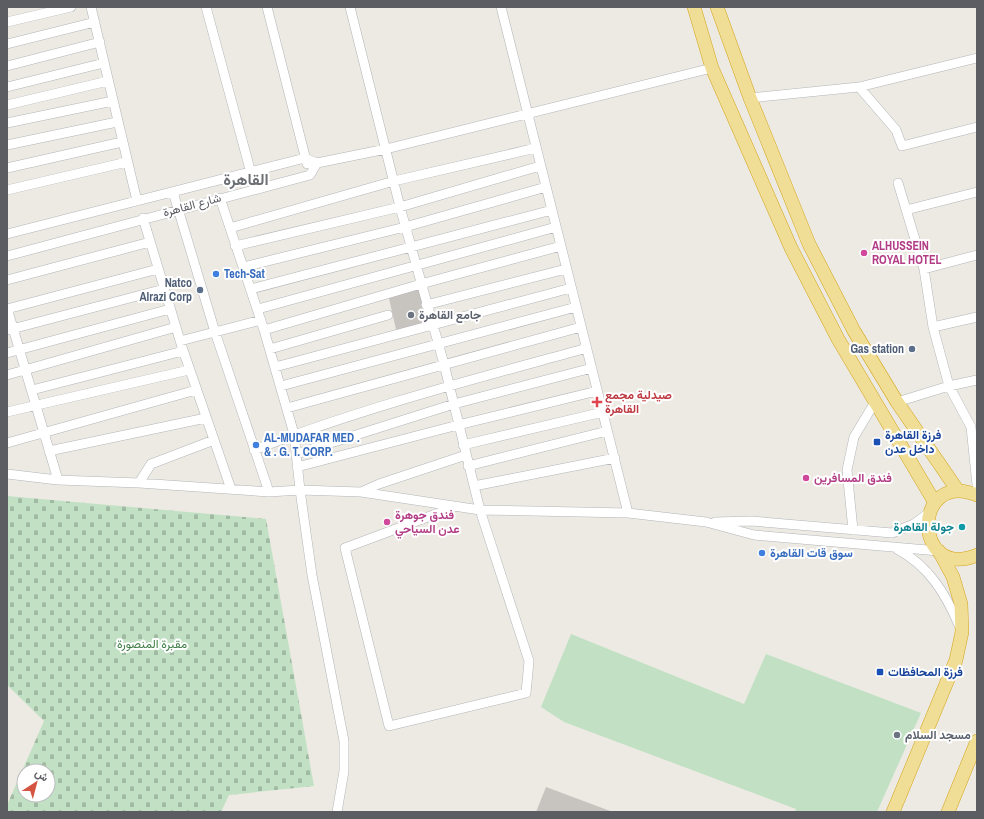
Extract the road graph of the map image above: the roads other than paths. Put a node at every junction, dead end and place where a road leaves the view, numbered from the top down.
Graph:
1 (71, 7) edge
2 (91, 7) edge
3 (206, 7) edge
4 (267, 7) edge
5 (350, 7) edge
6 (501, 7) edge
7 (694, 7) edge
8 (717, 7) edge
9 (7, 22) edge
10 (95, 22) junction
11 (100, 42) junction
12 (7, 44) edge
13 (977, 58) edge
14 (104, 63) junction
15 (7, 66) edge
16 (712, 68) junction
17 (108, 81) junction
18 (7, 87) edge
19 (859, 87) junction
20 (750, 98) junction
21 (113, 101) junction
22 (7, 105) edge
23 (527, 114) junction
24 (117, 122) junction
25 (7, 123) edge
26 (977, 127) edge
27 (122, 142) junction
28 (7, 145) edge
29 (536, 148) junction
30 (386, 149) junction
31 (305, 158) junction
32 (127, 162) junction
33 (317, 163) junction
34 (540, 166) junction
35 (7, 168) edge
36 (251, 173) junction
37 (310, 175) junction
38 (394, 182) junction
39 (898, 183) dead end
40 (546, 187) junction
41 (7, 190) edge
42 (173, 192) junction
43 (977, 192) edge
44 (220, 198) junction
45 (137, 201) junction
46 (400, 207) junction
47 (178, 209) junction
48 (552, 210) junction
49 (906, 210) junction
50 (143, 218) junction
51 (405, 227) junction
52 (556, 227) junction
53 (230, 228) junction
54 (7, 234) edge
55 (150, 242) junction
56 (235, 246) junction
57 (560, 246) junction
58 (411, 247) junction
59 (7, 256) edge
60 (977, 256) edge
61 (416, 265) junction
62 (243, 267) junction
63 (158, 269) junction
64 (566, 269) junction
65 (924, 269) junction
66 (7, 280) edge
67 (421, 284) junction
68 (571, 288) junction
69 (164, 289) junction
70 (251, 289) junction
71 (426, 305) junction
72 (576, 307) junction
73 (7, 308) edge
74 (170, 309) junction
75 (258, 309) junction
76 (388, 315) dead end
77 (977, 317) edge
78 (261, 320) junction
79 (432, 325) junction
80 (581, 326) junction
81 (176, 327) junction
82 (933, 327) junction
83 (10, 329) edge
84 (264, 330) junction
85 (215, 332) junction
86 (180, 341) junction
87 (438, 344) junction
88 (270, 348) junction
89 (587, 348) junction
90 (19, 350) junction
91 (183, 351) junction
92 (7, 354) edge
93 (444, 364) junction
94 (275, 367) junction
95 (592, 368) junction
96 (25, 370) junction
97 (189, 370) junction
98 (7, 375) edge
99 (977, 380) edge
100 (281, 386) junction
101 (449, 386) junction
102 (949, 386) junction
103 (32, 390) junction
104 (196, 390) junction
105 (597, 391) junction
106 (875, 402) junction
107 (897, 402) junction
108 (454, 404) junction
109 (37, 407) junction
110 (287, 408) junction
111 (7, 412) edge
112 (603, 412) junction
113 (206, 418) junction
114 (458, 425) junction
115 (607, 431) junction
116 (44, 433) junction
117 (294, 434) junction
118 (214, 440) junction
119 (7, 442) edge
120 (463, 445) junction
121 (254, 450) junction
122 (49, 451) junction
123 (296, 454) junction
124 (466, 455) junction
125 (615, 458) junction
126 (468, 466) junction
127 (297, 467) junction
128 (7, 474) edge
129 (58, 480) junction
130 (139, 482) junction
131 (977, 485) edge
132 (474, 486) junction
133 (231, 489) junction
134 (300, 490) junction
135 (958, 491) junction
136 (269, 492) junction
137 (361, 492) junction
138 (977, 495) edge
139 (457, 506) junction
140 (932, 508) junction
141 (480, 510) junction
142 (628, 512) junction
143 (706, 522) junction
144 (853, 530) junction
145 (892, 546) junction
146 (939, 551) junction
147 (977, 555) edge
148 (962, 632) junction
149 (977, 740) edge
150 (336, 812) edge
151 (893, 812) edge
152 (948, 812) edge

1 - 9 street
2 - 10 street
3 - 36 street
4 - 31 street
5 - 30 street
6 - 23 street
7 - 16 highway
8 - 20 highway
10 - 11 street
10 - 12 street
11 - 14 street
11 - 15 street
13 - 19 street
14 - 17 street
14 - 18 street
16 - 23 street
16 - 106 highway
17 - 21 street
17 - 22 street
19 - 20 street
19 - 26 street
20 - 107 highway
21 - 24 street
21 - 25 street
23 - 29 street
23 - 30 street
24 - 27 street
24 - 28 street
27 - 32 street
27 - 35 street
29 - 34 street
29 - 38 street
30 - 33 street
30 - 38 street
31 - 33 street
31 - 36 street, شارع القاهرة
31 - 37 street
32 - 41 street
32 - 45 street
33 - 37 street
34 - 40 street
34 - 46 street
36 - 42 street, شارع القاهرة
37 - 44 street, شارع القاهرة
38 - 46 street
38 - 53 street
39 - 49 street
40 - 48 street
40 - 51 street
42 - 45 street, شارع القاهرة
42 - 47 street
43 - 49 street
44 - 47 street, شارع القاهرة
44 - 53 street
45 - 54 street, شارع القاهرة
46 - 51 street
46 - 56 street
47 - 50 street, شارع القاهرة
47 - 85 street
48 - 52 street
48 - 58 street
49 - 65 street
50 - 55 street
50 - 59 street, شارع القاهرة
51 - 58 street
51 - 62 street
52 - 57 street
52 - 61 street
53 - 56 street
55 - 63 street
55 - 66 street
56 - 62 street
57 - 64 street
57 - 67 street
58 - 61 street
58 - 70 street
60 - 65 street
61 - 67 street
61 - 75 street
62 - 70 street
63 - 69 street
63 - 73 street
64 - 68 street
64 - 71 street
65 - 82 street
67 - 71 street
67 - 84 street
68 - 72 street
68 - 79 street
69 - 74 street
69 - 83 street
70 - 75 street
71 - 79 street
72 - 80 street
72 - 87 street
73 - 83 street
74 - 81 street
74 - 90 street
75 - 78 street
76 - 88 street
77 - 82 street
78 - 84 street
78 - 85 street
79 - 87 street
79 - 94 street
80 - 89 street
80 - 93 street
81 - 86 street
81 - 96 street
82 - 102 street
83 - 90 street
84 - 88 street
85 - 86 street
85 - 121 street
86 - 91 street
87 - 93 street
87 - 100 street
88 - 94 street
89 - 95 street
89 - 101 street
90 - 92 street
90 - 96 street
91 - 97 street
91 - 103 street
93 - 101 street
93 - 110 street
94 - 100 street
95 - 105 street
95 - 108 street
96 - 98 street
96 - 103 street
97 - 104 street
97 - 109 street
99 - 102 street
100 - 110 street
101 - 108 street
101 - 117 street
102 - 107 street
102 - 131 street
103 - 109 street
104 - 113 street
104 - 116 street
105 - 112 street
105 - 114 street
106 - 140 highway
106 - 144 street
107 - 135 highway
108 - 114 street
108 - 123 street
109 - 111 street
109 - 116 street
110 - 117 street
112 - 115 street
112 - 120 street
113 - 118 street
113 - 122 street
114 - 120 street
114 - 127 street
115 - 125 street
115 - 126 street
116 - 119 street
116 - 122 street
117 - 121 street
117 - 123 street
118 - 130 street
118 - 133 street
120 - 124 street
121 - 136 street
122 - 129 street
123 - 127 street
124 - 126 street
124 - 137 street
125 - 132 street
125 - 142 street
126 - 132 street
127 - 134 street
128 - 129 street
129 - 130 street
130 - 133 street
132 - 141 street
133 - 136 street
134 - 136 street
134 - 137 street
134 - 150 street
135 - 138 highway
135 - 140 highway
137 - 139 street
139 - 141 street
139 - 141 street
140 - 144 street
140 - 146 highway
141 - 142 street
142 - 143 street
143 - 144 street
143 - 145 street
145 - 146 street
145 - 148 street
146 - 147 highway
146 - 148 highway
148 - 151 highway
149 - 152 highway

